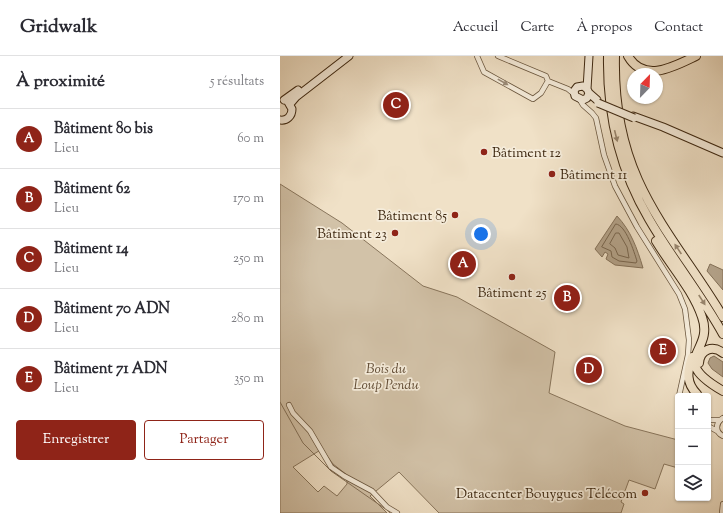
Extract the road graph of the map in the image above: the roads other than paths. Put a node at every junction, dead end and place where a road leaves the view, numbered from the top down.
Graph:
1 (343, 56) edge
2 (349, 56) edge
3 (477, 56) edge
4 (498, 56) edge
5 (589, 56) edge
6 (608, 56) edge
7 (615, 56) edge
8 (620, 56) edge
9 (628, 56) edge
10 (696, 56) edge
11 (587, 73) junction
12 (548, 81) junction
13 (579, 86) junction
14 (574, 94) junction
15 (585, 96) junction
16 (285, 101) edge
17 (634, 117) junction
18 (280, 120) edge
19 (723, 153) edge
20 (723, 158) edge
21 (628, 177) junction
22 (654, 211) junction
23 (698, 308) junction
24 (723, 317) edge
25 (723, 334) edge
26 (723, 353) edge
27 (723, 386) edge
28 (723, 391) edge
29 (680, 393) edge
30 (696, 393) edge
31 (289, 405) dead end
32 (722, 419) edge
33 (711, 420) edge
34 (711, 428) edge
35 (717, 431) junction
36 (723, 436) edge
37 (723, 504) edge
38 (397, 513) edge
39 (722, 513) edge

1 - 16 street
2 - 16 street
3 -> 12 street
4 - 12 street
5 - 11 street
6 -> 21 highway
7 - 22 highway
8 - 22 highway
9 - 10 highway
11 - 13 street
11 - 15 street
12 - 14 street
13 - 14 street
13 - 15 street
14 - 15 street
15 - 17 street, bridge
15 - 29 street
16 - 18 street
17 - 19 street
17 - 20 street
21 - 23 highway
21 -> 25 highway
24 -> 22 highway
23 - 28 highway
23 - 30 highway
26 - 27 highway
31 - 38 street
32 - 33 street
32 - 35 street
34 - 35 street
35 - 36 street
37 - 39 street

